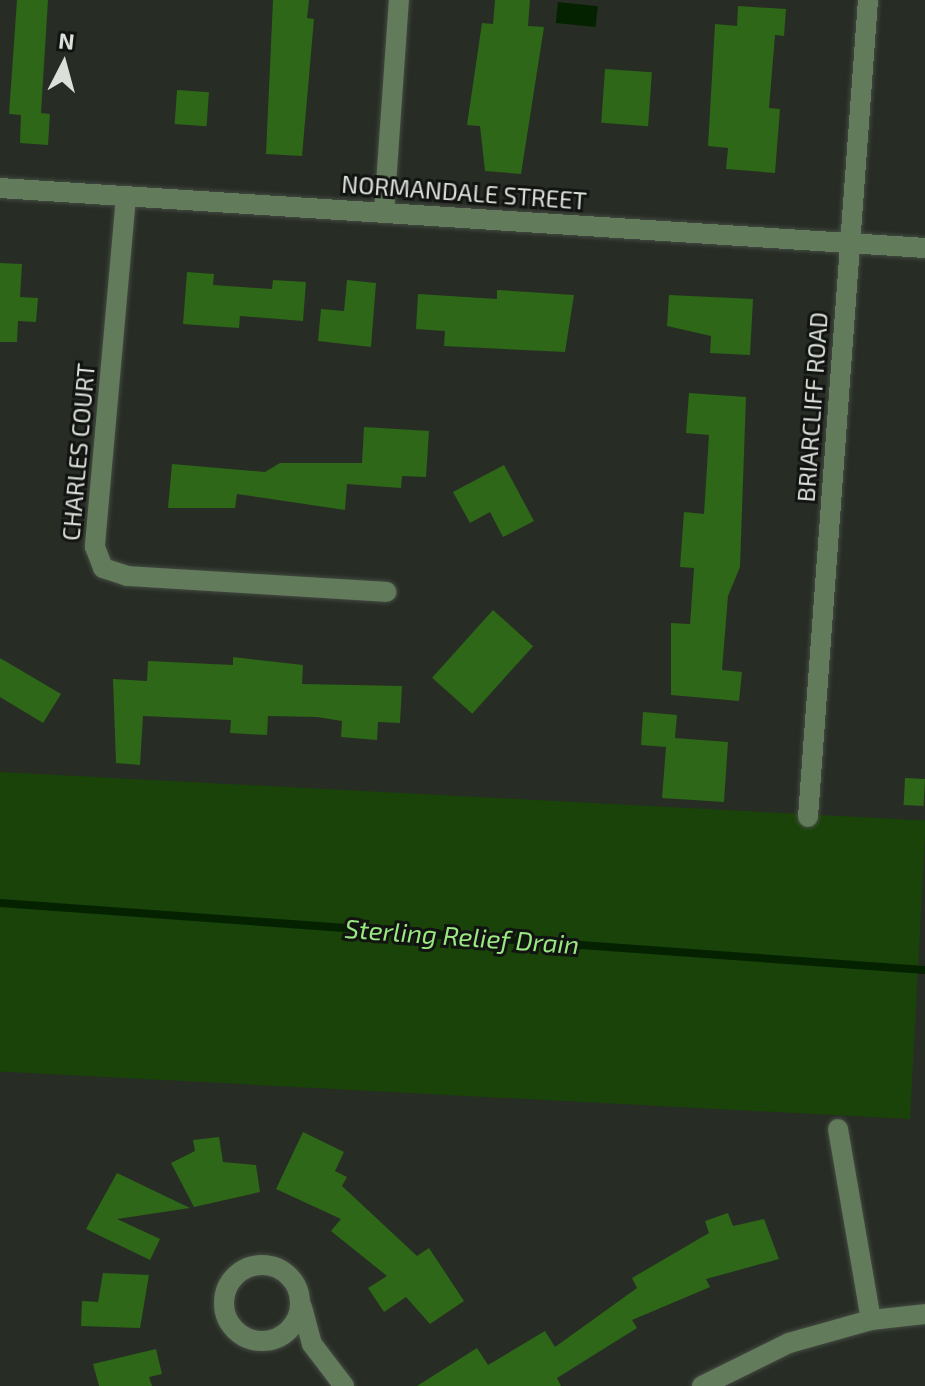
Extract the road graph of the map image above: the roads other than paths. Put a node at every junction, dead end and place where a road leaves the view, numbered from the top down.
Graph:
1 (399, 0) edge
2 (868, 0) edge
3 (0, 188) edge
4 (126, 197) junction
5 (384, 213) junction
6 (850, 243) junction
7 (925, 248) edge
8 (387, 592) dead end
9 (808, 817) dead end
10 (838, 1129) dead end
11 (301, 1303) junction
12 (925, 1314) edge
13 (871, 1320) junction
14 (271, 1341) junction
15 (312, 1344) junction
16 (344, 1386) edge
17 (702, 1386) edge

1 - 5 street
2 - 6 street, BRIARCLIFF ROAD
3 - 4 street, NORMANDALE STREET
4 - 5 street, NORMANDALE STREET
4 - 8 street, CHARLES COURT
5 - 6 street, NORMANDALE STREET
6 - 7 street, NORMANDALE STREET
6 - 9 street, BRIARCLIFF ROAD
10 - 13 street
11 - 14 street
11 - 14 street
11 - 15 street
12 - 13 street
13 - 17 street
14 - 15 street
15 - 16 street

